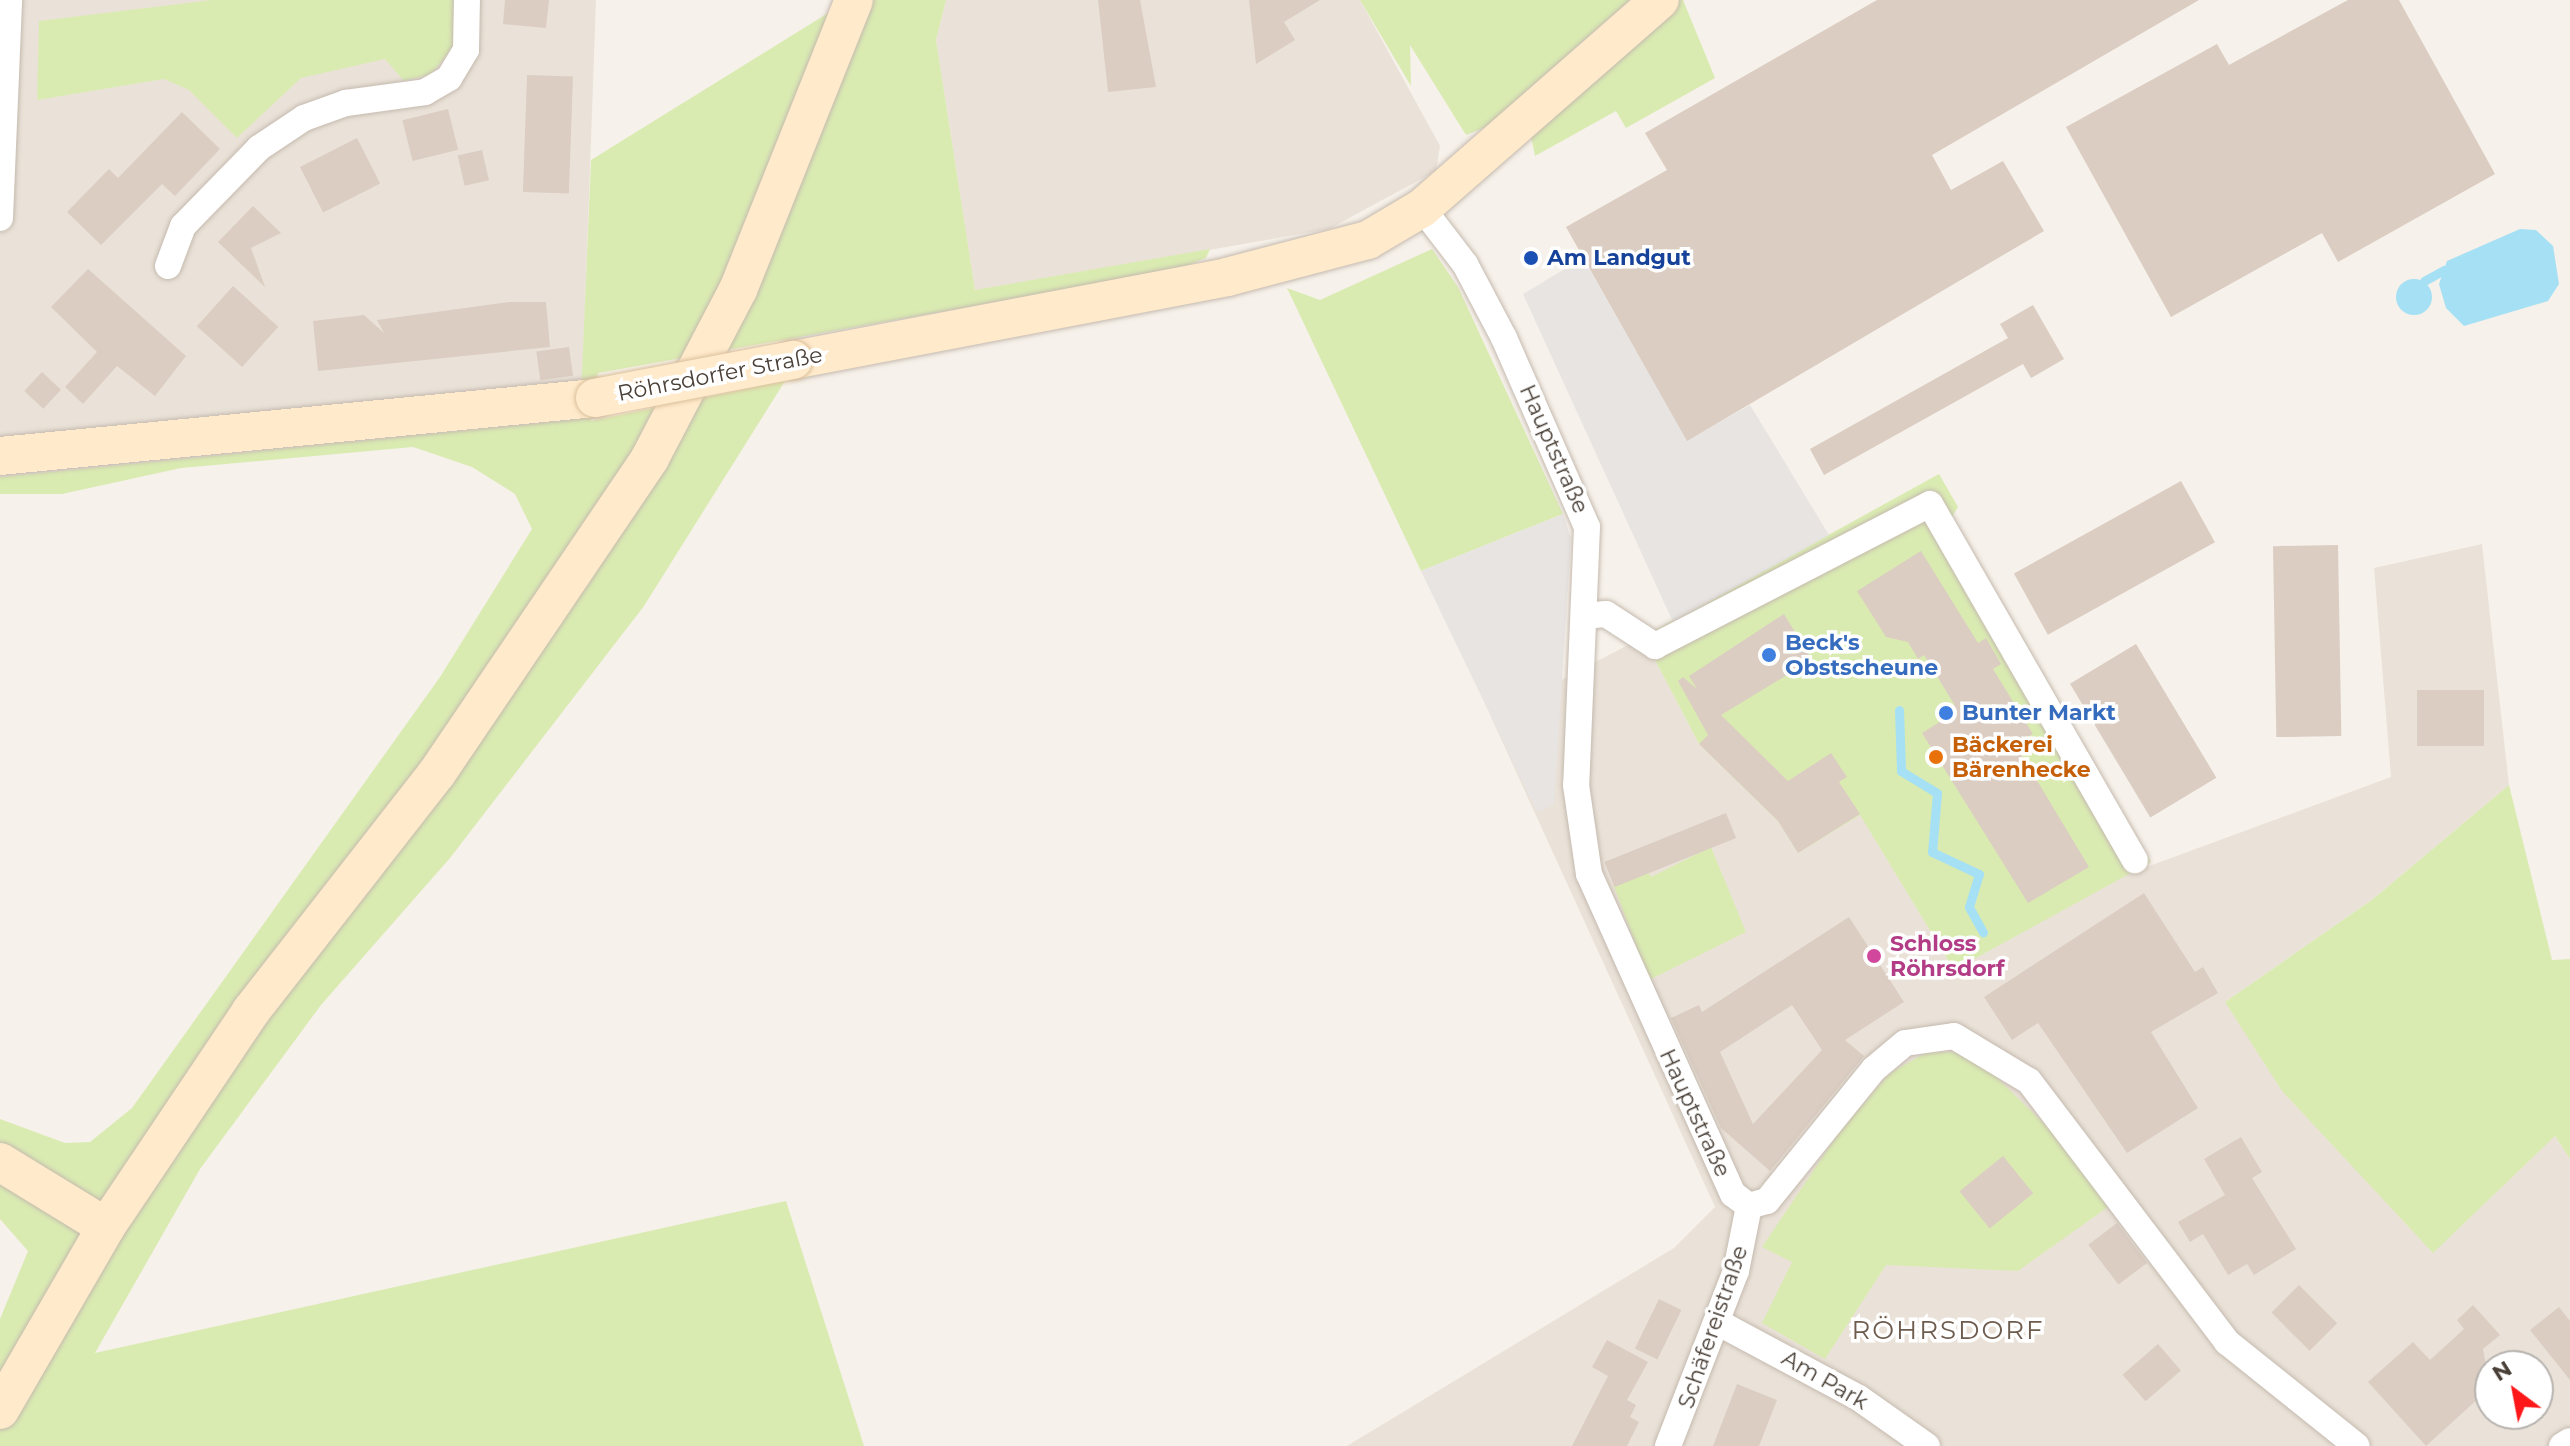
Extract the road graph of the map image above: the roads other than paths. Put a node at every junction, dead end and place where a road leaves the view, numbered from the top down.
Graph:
1 (9, 0) edge
2 (467, 0) edge
3 (854, 0) edge
4 (1660, 0) edge
5 (1422, 208) junction
6 (0, 218) edge
7 (168, 266) dead end
8 (0, 456) edge
9 (1586, 616) junction
10 (2135, 860) dead end
11 (0, 1162) edge
12 (1749, 1206) junction
13 (106, 1227) junction
14 (1719, 1323) junction
15 (0, 1410) edge
16 (2570, 1441) edge
17 (1668, 1446) edge
18 (1927, 1446) edge
19 (2357, 1446) edge
20 (2562, 1446) edge

1 - 6 street
2 - 7 street
3 - 13 street
4 - 5 street, Röhrsdorfer Straße
5 - 8 street, Röhrsdorfer Straße, bridge
5 - 9 street, Hauptstraße
9 - 10 street
9 - 12 street, Hauptstraße
11 - 13 street
12 - 14 street, Schäfereistraße
12 - 19 street
13 - 15 street
14 - 17 street, Schäfereistraße
14 - 18 street, Am Park
16 - 20 street

